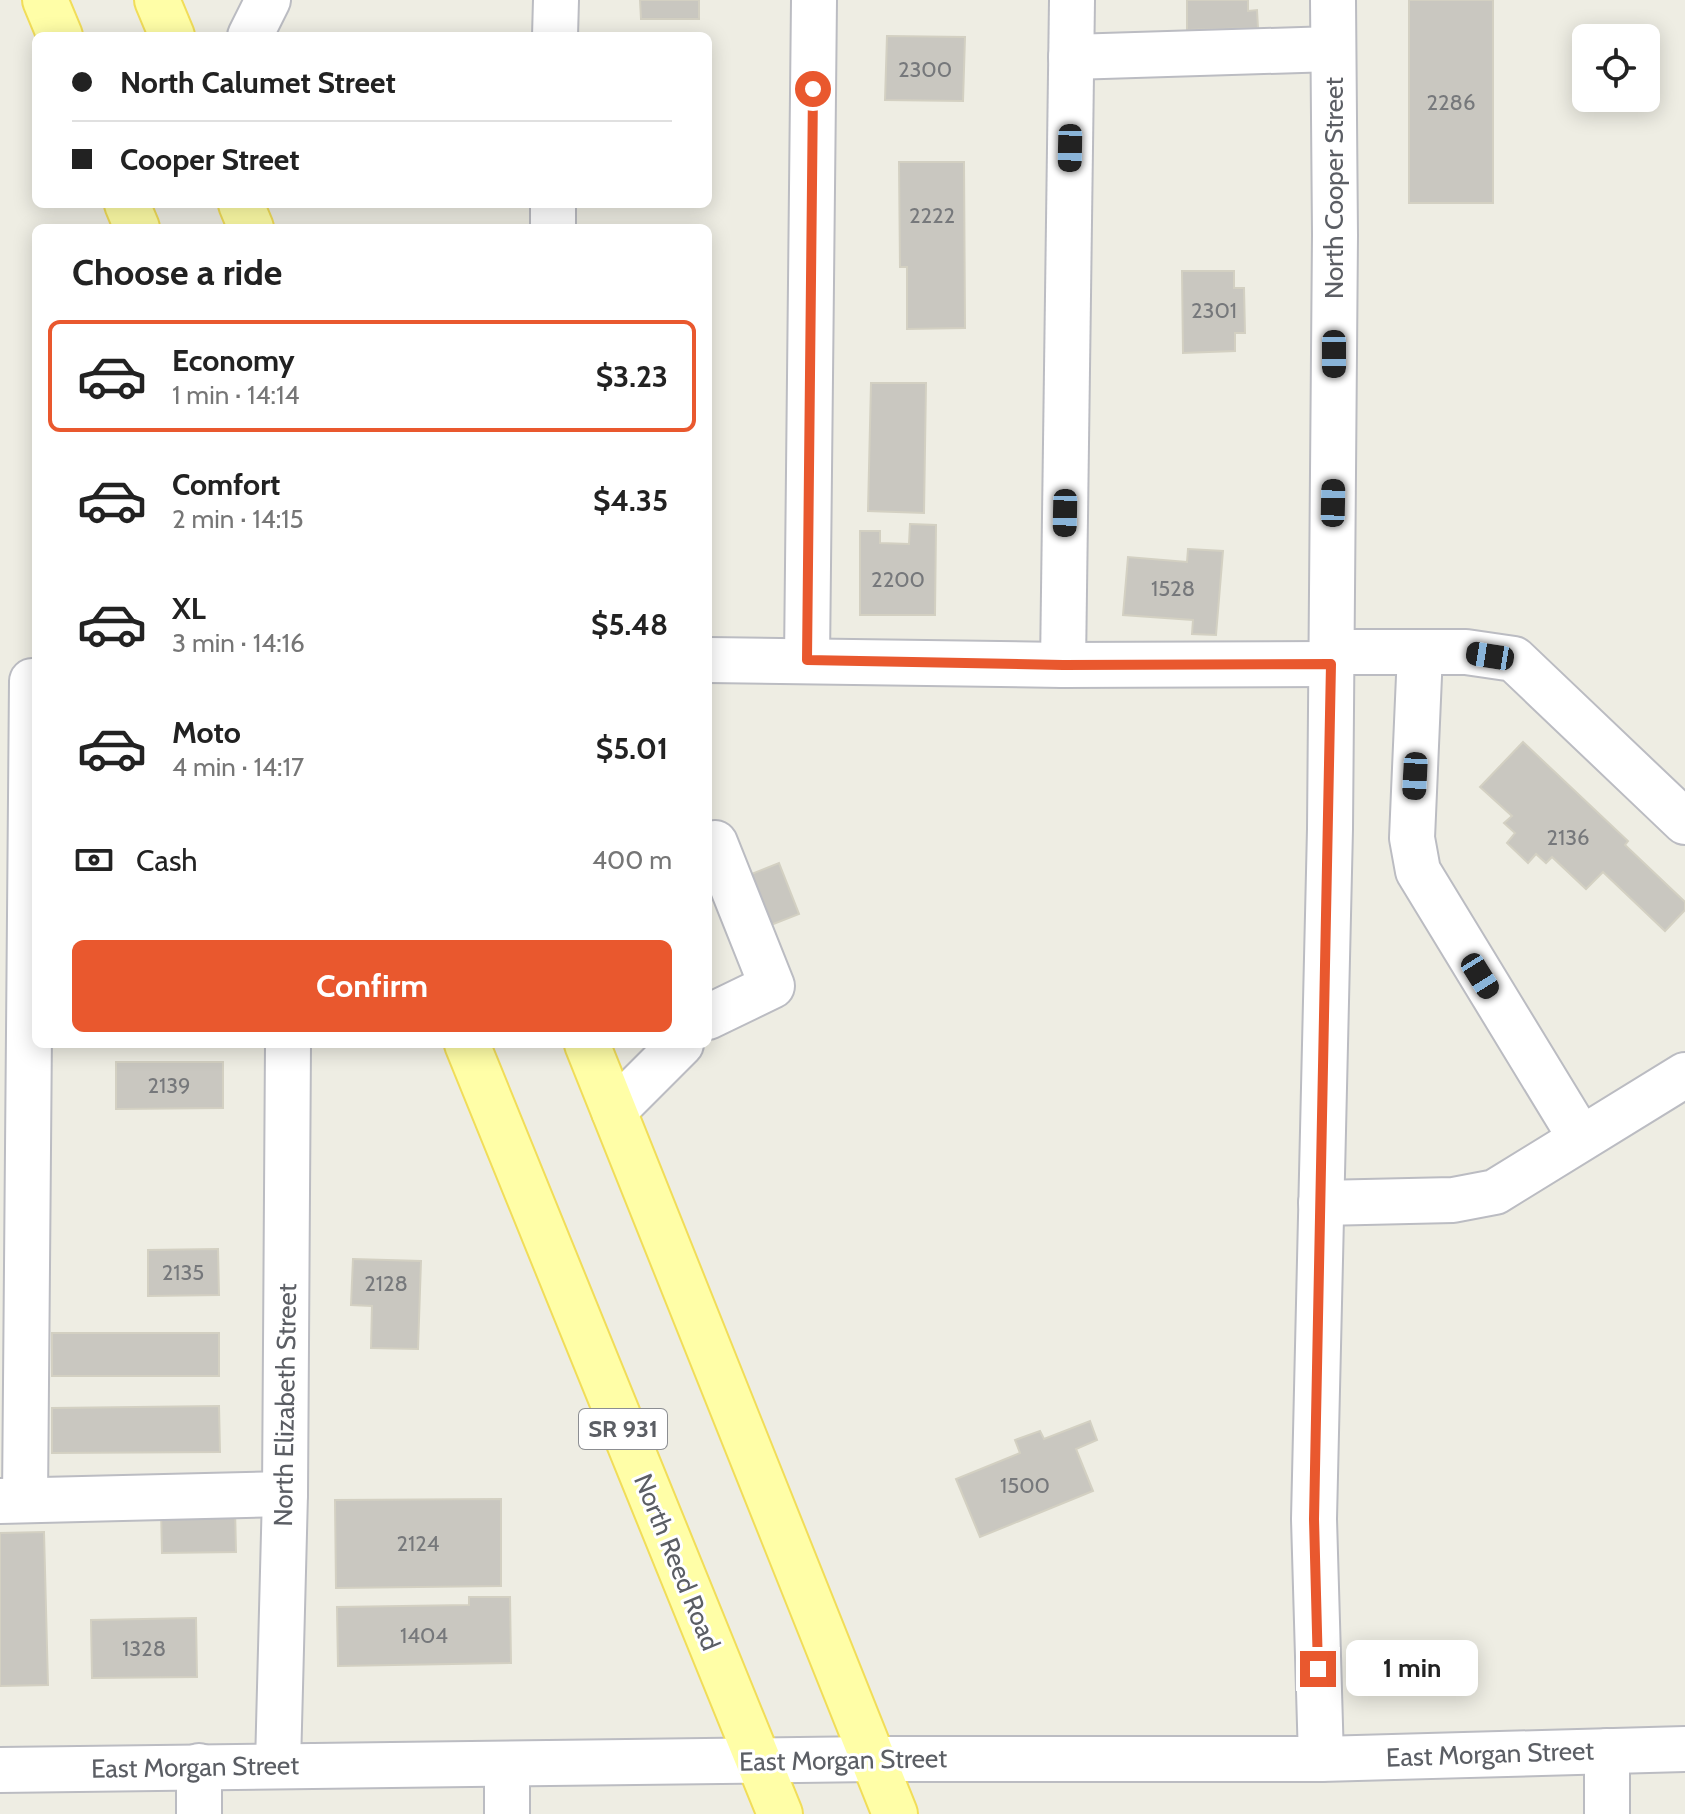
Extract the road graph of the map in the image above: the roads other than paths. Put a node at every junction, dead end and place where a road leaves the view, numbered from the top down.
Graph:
1 (45, 0) edge
2 (157, 0) edge
3 (268, 0) edge
4 (556, 0) edge
5 (814, 0) edge
6 (1072, 0) edge
7 (1333, 0) edge
8 (58, 32) edge
9 (170, 32) edge
10 (252, 32) edge
11 (555, 32) edge
12 (1333, 49) junction
13 (1071, 57) junction
14 (1420, 653) junction
15 (1331, 658) junction
16 (712, 660) edge
17 (807, 660) junction
18 (1063, 665) junction
19 (23, 681) edge
20 (1685, 822) edge
21 (712, 845) edge
22 (712, 1011) edge
23 (288, 1048) edge
24 (469, 1048) edge
25 (589, 1048) edge
26 (677, 1048) edge
27 (1685, 1075) edge
28 (614, 1111) junction
29 (1580, 1137) junction
30 (1321, 1203) junction
31 (285, 1494) junction
32 (12, 1501) edge
33 (1685, 1749) edge
34 (1607, 1751) junction
35 (873, 1759) junction
36 (1321, 1759) junction
37 (758, 1762) junction
38 (507, 1764) junction
39 (278, 1765) junction
40 (199, 1766) junction
41 (0, 1770) edge
42 (199, 1814) edge
43 (507, 1814) edge
44 (780, 1814) edge
45 (895, 1814) edge
46 (1607, 1814) edge

1 - 8 main road
2 - 9 main road
3 - 10 street
4 - 11 street
5 - 17 street
6 - 13 street
7 - 12 street, North Cooper Street
12 - 13 street
12 - 15 street, North Cooper Street
13 - 18 street
14 - 15 street
14 - 20 street
14 - 29 street
15 - 18 street
15 - 30 street, North Cooper Street
16 - 17 street
17 - 18 street
19 - 32 street
21 - 22 street
23 - 31 street, North Elizabeth Street
24 - 37 main road, North Reed Road / SR 931
25 - 28 main road
26 - 28 street
27 - 29 street
28 - 35 main road
29 - 30 street
30 - 36 street, North Cooper Street
31 - 32 street
31 - 39 street, North Elizabeth Street
33 - 34 street, East Morgan Street
34 - 36 street, East Morgan Street
34 - 46 street
35 - 36 street, East Morgan Street
35 - 37 street, East Morgan Street
35 - 45 main road
37 - 38 street, East Morgan Street
37 - 44 main road, North Reed Road / SR 931
38 - 39 street, East Morgan Street
38 - 43 street
39 - 40 street, East Morgan Street
40 - 41 street, East Morgan Street
40 - 42 street

